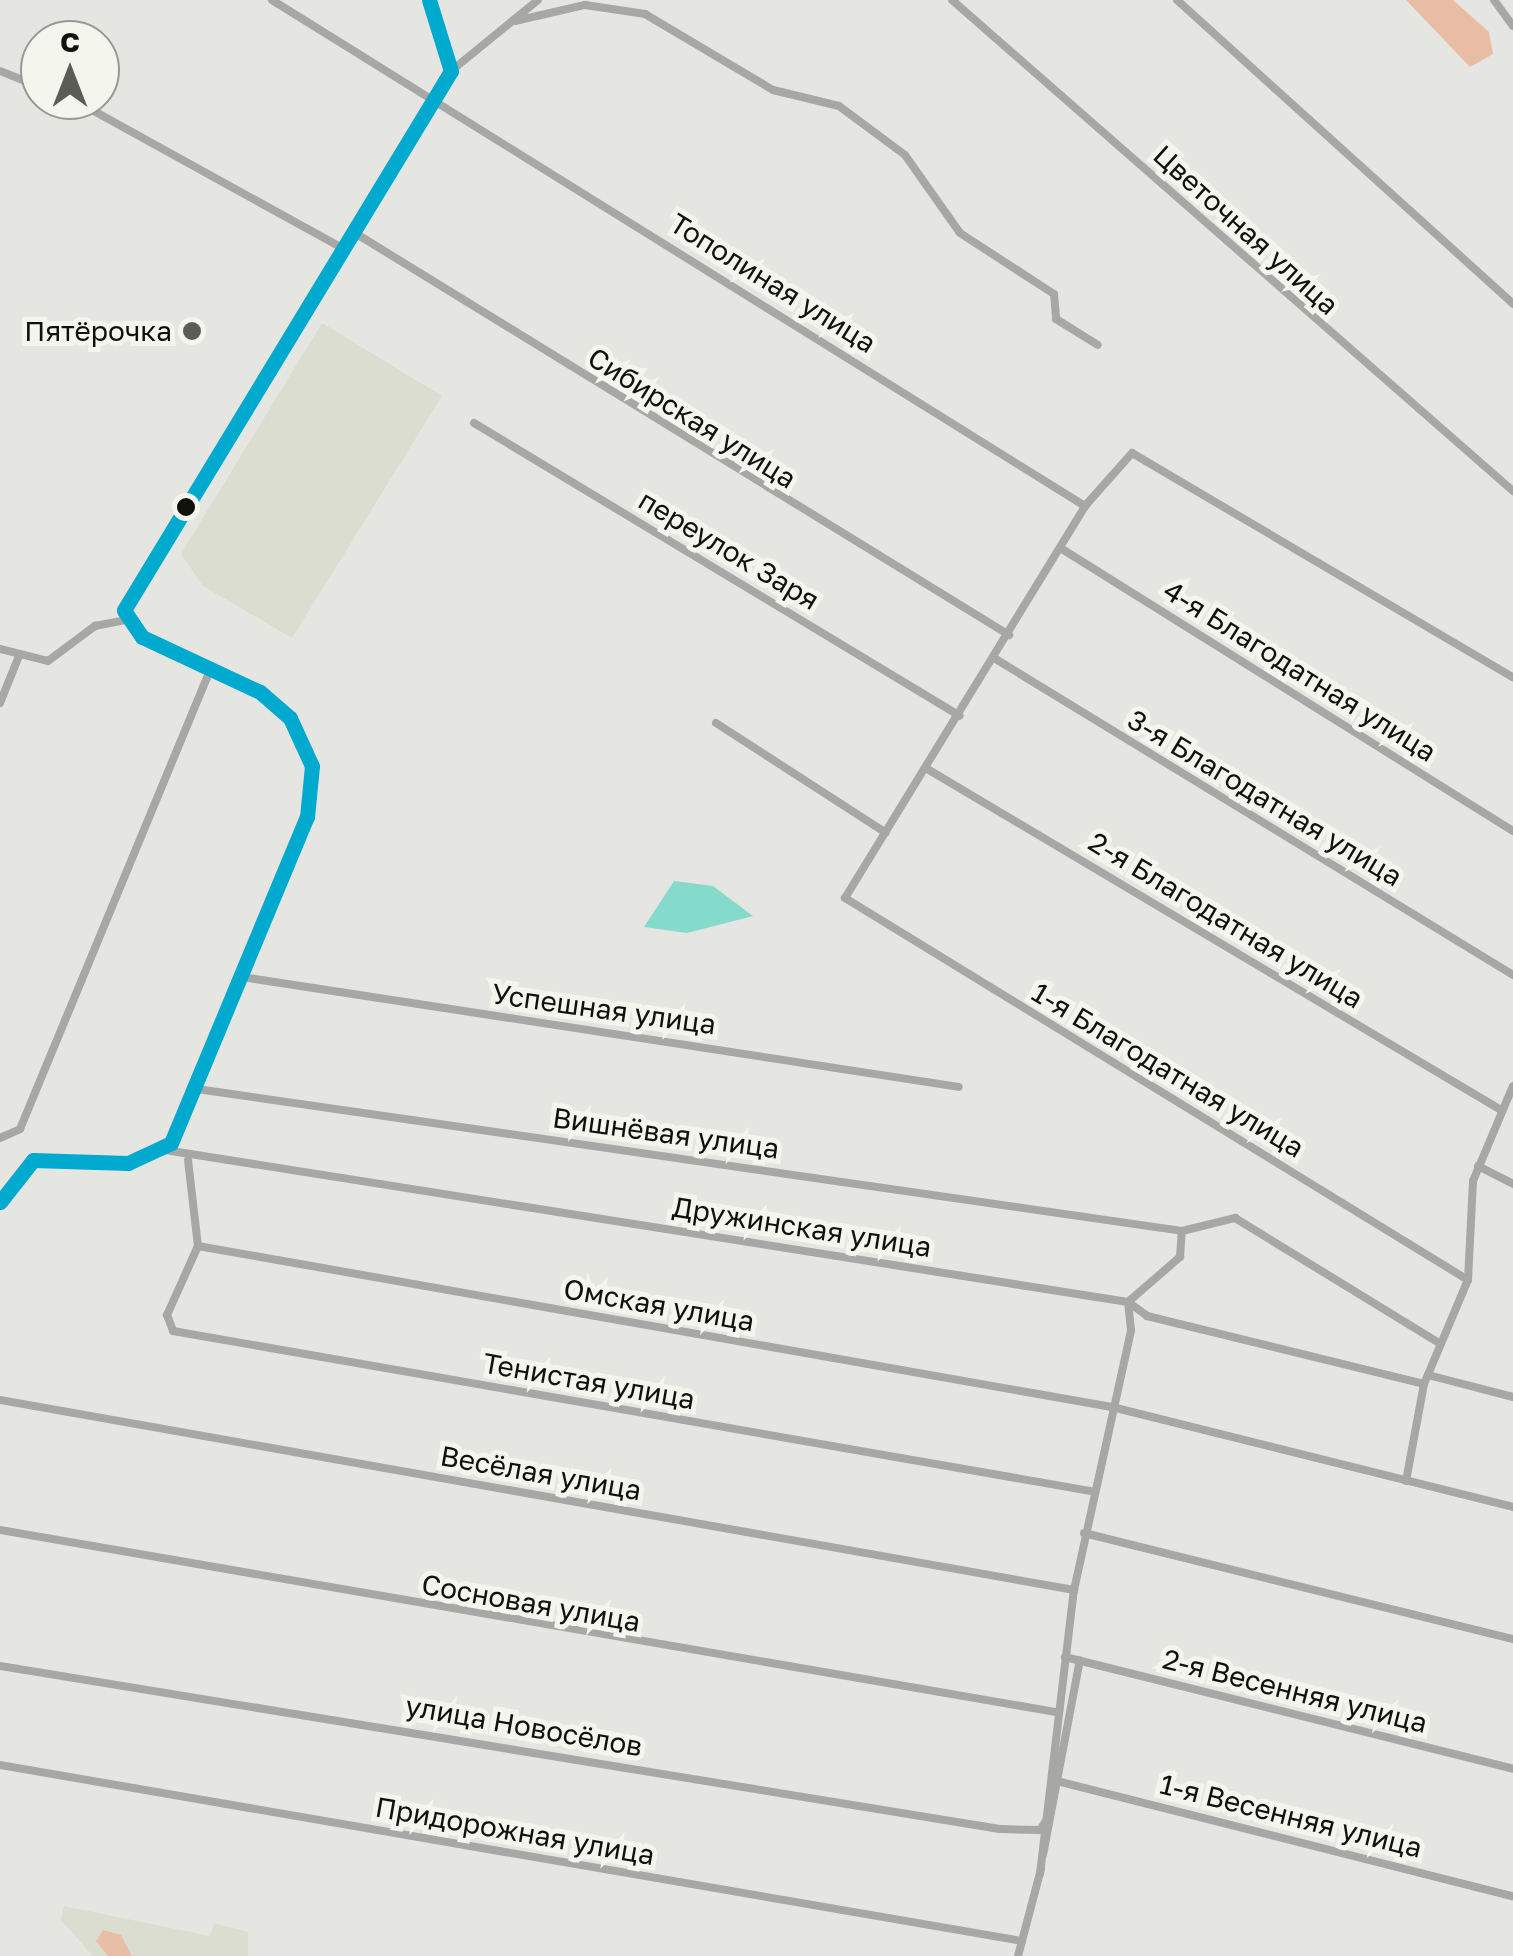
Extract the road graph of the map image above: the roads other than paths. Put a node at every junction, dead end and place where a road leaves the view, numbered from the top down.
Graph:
1 (272, 0) edge
2 (429, 0) edge
3 (538, 0) edge
4 (952, 0) edge
5 (1177, 0) edge
6 (1494, 0) edge
7 (515, 21) junction
8 (1513, 26) edge
9 (451, 71) junction
10 (437, 98) junction
11 (110, 120) edge
12 (355, 233) junction
13 (344, 249) junction
14 (1513, 304) edge
15 (1098, 345) dead end
16 (474, 423) dead end
17 (1513, 491) edge
18 (1086, 506) junction
19 (1062, 549) junction
20 (126, 620) junction
21 (1008, 635) junction
22 (0, 649) edge
23 (19, 656) junction
24 (994, 658) junction
25 (211, 666) junction
26 (1513, 677) edge
27 (0, 703) edge
28 (960, 716) junction
29 (716, 723) dead end
30 (929, 770) junction
31 (1513, 832) edge
32 (886, 833) junction
33 (1513, 975) edge
34 (242, 977) junction
35 (1513, 1086) edge
36 (959, 1087) dead end
37 (196, 1090) junction
38 (1501, 1110) junction
39 (0, 1138) edge
40 (165, 1150) junction
41 (188, 1160) junction
42 (1478, 1166) junction
43 (1513, 1184) edge
44 (0, 1202) edge
45 (1182, 1232) junction
46 (198, 1246) junction
47 (1468, 1280) junction
48 (1128, 1302) junction
49 (1442, 1344) junction
50 (1426, 1380) junction
51 (1513, 1396) edge
52 (0, 1400) edge
53 (1112, 1407) junction
54 (1406, 1481) junction
55 (1091, 1491) junction
56 (1513, 1506) edge
57 (0, 1530) edge
58 (1084, 1534) junction
59 (1074, 1590) junction
60 (1513, 1639) edge
61 (1065, 1658) junction
62 (1080, 1660) junction
63 (0, 1666) edge
64 (1056, 1712) junction
65 (0, 1764) edge
66 (1513, 1769) edge
67 (1057, 1781) junction
68 (1048, 1816) junction
69 (1040, 1830) junction
70 (1040, 1874) junction
71 (1513, 1896) edge
72 (1022, 1941) junction
73 (1018, 1956) edge

1 - 10 street, Тополиная улица
2 - 9 street
3 - 7 street
4 - 17 street, Цветочная улица
5 - 14 street
6 - 8 street
7 - 9 street
7 - 15 street
9 - 10 street
10 - 12 street
10 - 18 street, Тополиная улица
11 - 13 street
12 - 13 street
12 - 21 street, Сибирская улица
13 - 20 street
16 - 28 street, переулок Заря
18 - 19 street
18 - 26 street
19 - 21 street
19 - 31 street, 4-я Благодатная улица
20 - 23 street
20 - 25 street
21 - 24 street
22 - 23 street
23 - 27 street
24 - 28 street
24 - 33 street, 3-я Благодатная улица
25 - 34 street
25 - 39 street
28 - 30 street
29 - 32 street
30 - 32 street
30 - 38 street, 2-я Благодатная улица
32 - 47 street, 1-я Благодатная улица
34 - 36 street, Успешная улица
34 - 37 street
35 - 38 street
37 - 40 street
37 - 45 street, Вишнёвая улица
38 - 42 street
40 - 41 street, Дружинская улица
40 - 44 street
41 - 46 street
41 - 48 street, Дружинская улица
42 - 43 street
42 - 47 street
45 - 48 street
45 - 49 street
46 - 53 street, Омская улица
46 - 55 street, Тенистая улица
47 - 49 street
48 - 50 street, Дружинская улица
48 - 53 street
49 - 50 street
50 - 51 street, Дружинская улица
50 - 54 street
52 - 59 street, Весёлая улица
53 - 54 street, Омская улица
53 - 55 street
54 - 56 street, Омская улица
55 - 58 street
57 - 64 street, Сосновая улица
58 - 59 street
58 - 60 street
59 - 61 street
61 - 62 street, 2-я Весенняя улица
61 - 64 street
62 - 66 street, 2-я Весенняя улица
62 - 67 street
63 - 69 street, улица Новосёлов
64 - 69 street
65 - 72 street, Придорожная улица
67 - 68 street
67 - 71 street, 1-я Весенняя улица
68 - 69 street
68 - 70 street
69 - 70 street
70 - 72 street
72 - 73 street

